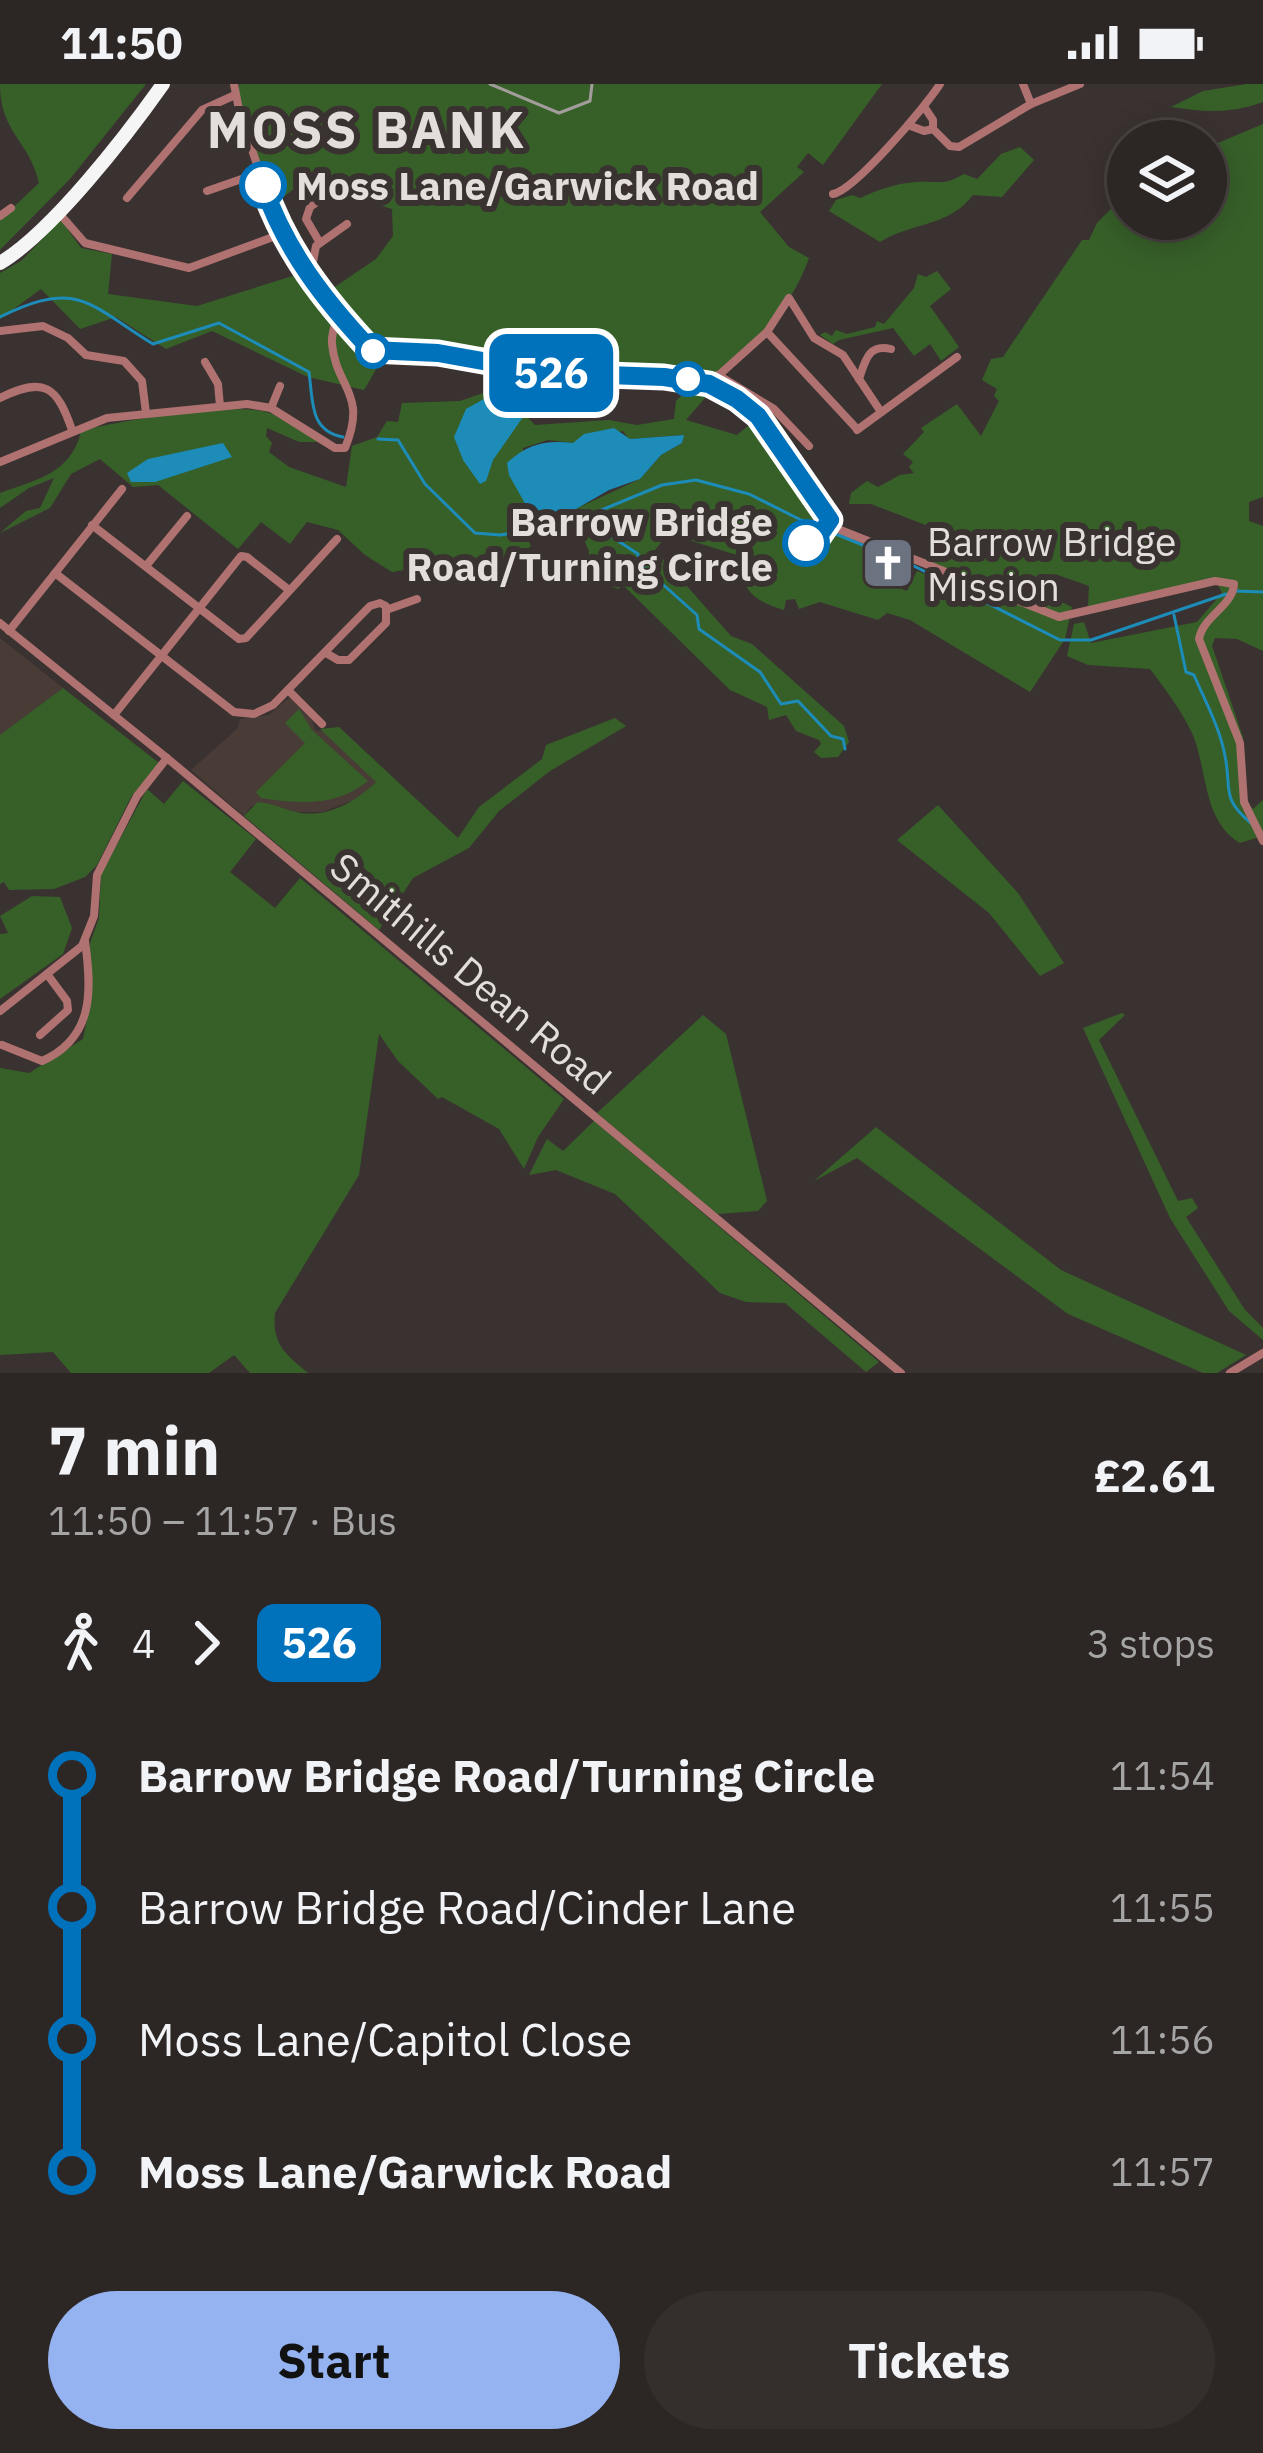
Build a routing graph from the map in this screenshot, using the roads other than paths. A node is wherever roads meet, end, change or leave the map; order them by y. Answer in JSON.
{"nodes":[{"id":1,"x":153,"y":84,"type":"edge"},
{"id":2,"x":163,"y":84,"type":"edge"},
{"id":3,"x":234,"y":84,"type":"edge"},
{"id":4,"x":940,"y":84,"type":"edge"},
{"id":5,"x":1023,"y":84,"type":"edge"},
{"id":6,"x":1080,"y":84,"type":"edge"},
{"id":7,"x":235,"y":95,"type":"junction"},
{"id":8,"x":1030,"y":104,"type":"junction"},
{"id":9,"x":925,"y":108,"type":"junction"},
{"id":10,"x":908,"y":125,"type":"junction"},
{"id":11,"x":933,"y":129,"type":"junction"},
{"id":12,"x":259,"y":173,"type":"junction"},
{"id":13,"x":207,"y":191,"type":"dead end"},
{"id":14,"x":833,"y":194,"type":"dead end"},
{"id":15,"x":324,"y":197,"type":"dead end"},
{"id":16,"x":127,"y":198,"type":"dead end"},
{"id":17,"x":58,"y":212,"type":"junction"},
{"id":18,"x":347,"y":224,"type":"dead end"},
{"id":19,"x":281,"y":234,"type":"junction"},
{"id":20,"x":320,"y":243,"type":"junction"},
{"id":21,"x":0,"y":259,"type":"edge"},
{"id":22,"x":304,"y":269,"type":"junction"},
{"id":23,"x":338,"y":315,"type":"junction"},
{"id":24,"x":0,"y":329,"type":"edge"},
{"id":25,"x":767,"y":332,"type":"junction"},
{"id":26,"x":891,"y":349,"type":"dead end"},
{"id":27,"x":958,"y":357,"type":"dead end"},
{"id":28,"x":210,"y":364,"type":"dead end"},
{"id":29,"x":718,"y":375,"type":"junction"},
{"id":30,"x":859,"y":380,"type":"junction"},
{"id":31,"x":709,"y":384,"type":"junction"},
{"id":32,"x":280,"y":386,"type":"dead end"},
{"id":33,"x":0,"y":398,"type":"edge"},
{"id":34,"x":220,"y":406,"type":"junction"},
{"id":35,"x":271,"y":408,"type":"junction"},
{"id":36,"x":881,"y":412,"type":"junction"},
{"id":37,"x":146,"y":413,"type":"junction"},
{"id":38,"x":72,"y":430,"type":"junction"},
{"id":39,"x":809,"y":446,"type":"dead end"},
{"id":40,"x":0,"y":462,"type":"edge"},
{"id":41,"x":122,"y":489,"type":"dead end"},
{"id":42,"x":187,"y":516,"type":"dead end"},
{"id":43,"x":92,"y":525,"type":"junction"},
{"id":44,"x":337,"y":539,"type":"dead end"},
{"id":45,"x":146,"y":566,"type":"junction"},
{"id":46,"x":55,"y":573,"type":"junction"},
{"id":47,"x":289,"y":590,"type":"junction"},
{"id":48,"x":417,"y":599,"type":"dead end"},
{"id":49,"x":198,"y":609,"type":"junction"},
{"id":50,"x":389,"y":609,"type":"junction"},
{"id":51,"x":0,"y":623,"type":"edge"},
{"id":52,"x":9,"y":631,"type":"junction"},
{"id":53,"x":326,"y":652,"type":"junction"},
{"id":54,"x":161,"y":657,"type":"junction"},
{"id":55,"x":288,"y":690,"type":"junction"},
{"id":56,"x":114,"y":715,"type":"junction"},
{"id":57,"x":322,"y":724,"type":"dead end"},
{"id":58,"x":167,"y":758,"type":"junction"},
{"id":59,"x":1263,"y":841,"type":"edge"},
{"id":60,"x":85,"y":939,"type":"junction"},
{"id":61,"x":47,"y":974,"type":"junction"},
{"id":62,"x":2,"y":1010,"type":"edge"},
{"id":63,"x":40,"y":1035,"type":"dead end"},
{"id":64,"x":2,"y":1045,"type":"edge"},
{"id":65,"x":1263,"y":1353,"type":"edge"},
{"id":66,"x":901,"y":1373,"type":"edge"},
{"id":67,"x":1230,"y":1373,"type":"edge"}],
"edges":[{"from":1,"to":21,"type":"highway"},
{"from":2,"to":17,"type":"highway"},
{"from":3,"to":7,"type":"street"},
{"from":4,"to":9,"type":"street"},
{"from":5,"to":8,"type":"street"},
{"from":6,"to":8,"type":"street"},
{"from":7,"to":12,"type":"street"},
{"from":7,"to":16,"type":"street"},
{"from":8,"to":11,"type":"street"},
{"from":9,"to":10,"type":"street"},
{"from":9,"to":11,"type":"street"},
{"from":10,"to":11,"type":"street"},
{"from":10,"to":14,"type":"street"},
{"from":12,"to":13,"type":"street"},
{"from":12,"to":19,"type":"street"},
{"from":15,"to":20,"type":"street"},
{"from":17,"to":19,"type":"street"},
{"from":17,"to":21,"type":"highway"},
{"from":18,"to":20,"type":"street"},
{"from":19,"to":22,"type":"street"},
{"from":20,"to":22,"type":"street"},
{"from":22,"to":23,"type":"street"},
{"from":23,"to":31,"type":"street"},
{"from":23,"to":35,"type":"street"},
{"from":24,"to":37,"type":"street"},
{"from":25,"to":29,"type":"street"},
{"from":25,"to":30,"type":"street"},
{"from":25,"to":36,"type":"street"},
{"from":26,"to":30,"type":"street"},
{"from":27,"to":36,"type":"street"},
{"from":28,"to":34,"type":"street"},
{"from":29,"to":31,"type":"street"},
{"from":29,"to":39,"type":"street"},
{"from":30,"to":36,"type":"street"},
{"from":31,"to":59,"type":"street"},
{"from":32,"to":35,"type":"street"},
{"from":33,"to":38,"type":"street"},
{"from":34,"to":35,"type":"street"},
{"from":34,"to":37,"type":"street"},
{"from":37,"to":38,"type":"street"},
{"from":38,"to":40,"type":"street"},
{"from":41,"to":43,"type":"street"},
{"from":42,"to":45,"type":"street"},
{"from":43,"to":45,"type":"street"},
{"from":43,"to":46,"type":"street"},
{"from":44,"to":47,"type":"street"},
{"from":45,"to":49,"type":"street"},
{"from":46,"to":52,"type":"street"},
{"from":46,"to":54,"type":"street"},
{"from":47,"to":49,"type":"street"},
{"from":47,"to":49,"type":"street"},
{"from":48,"to":50,"type":"street"},
{"from":49,"to":54,"type":"street"},
{"from":50,"to":53,"type":"street"},
{"from":50,"to":53,"type":"street"},
{"from":51,"to":52,"type":"street","name":"Smithills Dean Road"},
{"from":52,"to":56,"type":"street","name":"Smithills Dean Road"},
{"from":53,"to":55,"type":"street"},
{"from":54,"to":55,"type":"street"},
{"from":54,"to":56,"type":"street"},
{"from":55,"to":57,"type":"street"},
{"from":56,"to":58,"type":"street","name":"Smithills Dean Road"},
{"from":58,"to":60,"type":"street"},
{"from":58,"to":66,"type":"street","name":"Smithills Dean Road"},
{"from":60,"to":61,"type":"street"},
{"from":60,"to":64,"type":"street"},
{"from":61,"to":62,"type":"street"},
{"from":61,"to":63,"type":"street"},
{"from":65,"to":67,"type":"street"}]}
